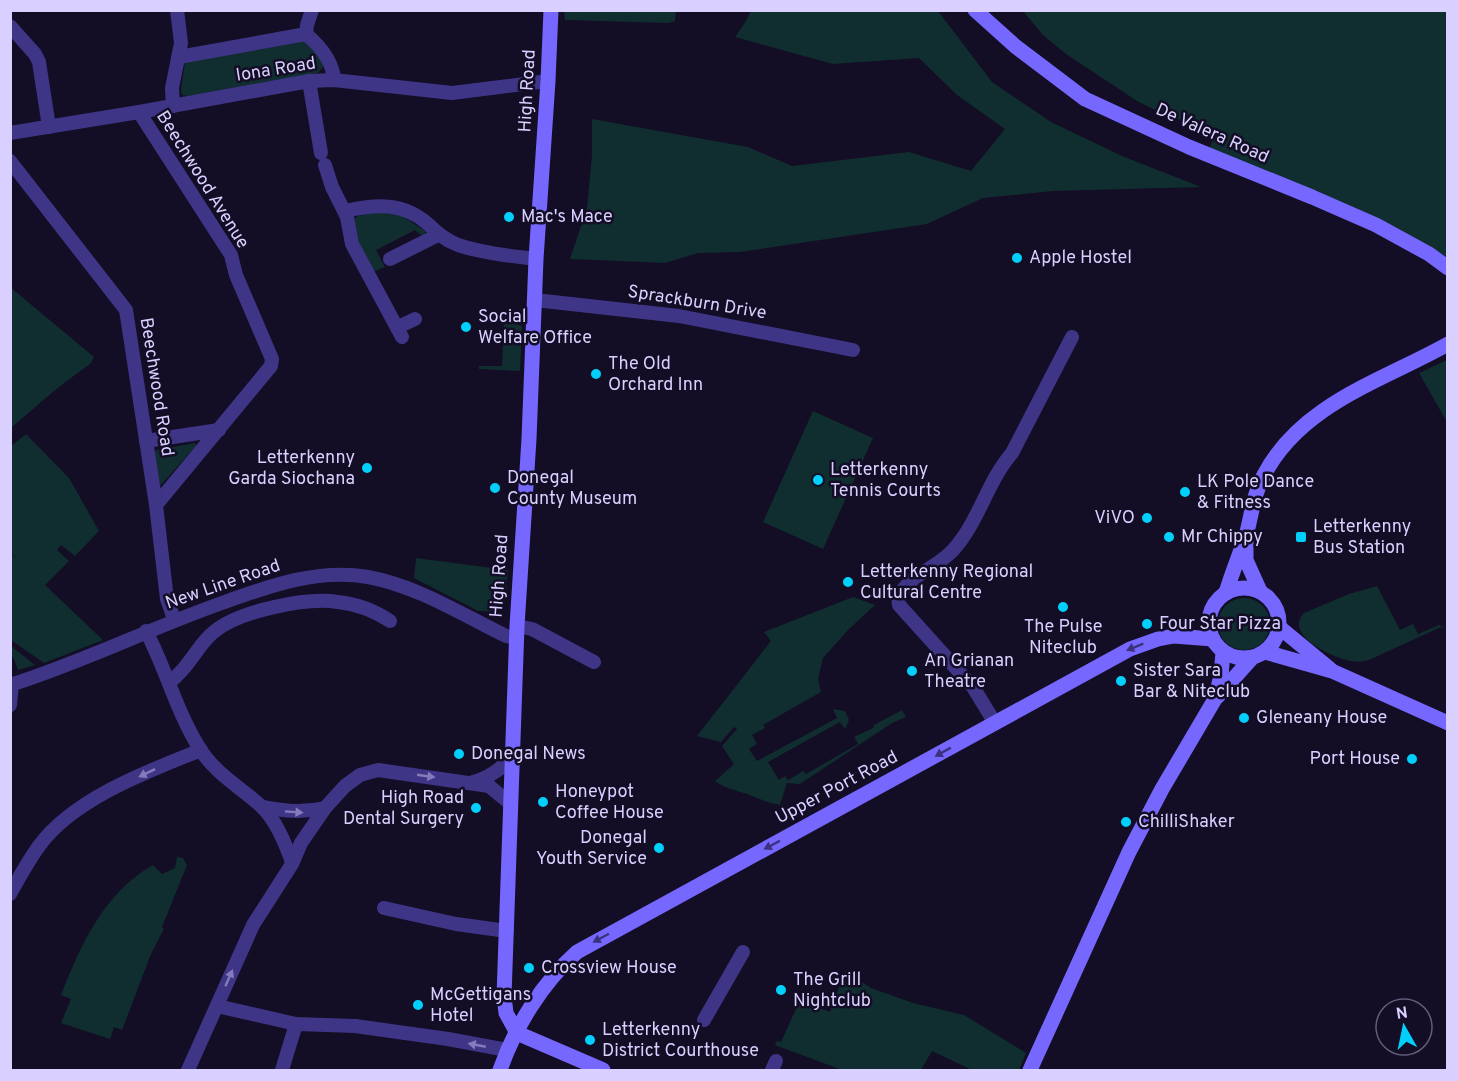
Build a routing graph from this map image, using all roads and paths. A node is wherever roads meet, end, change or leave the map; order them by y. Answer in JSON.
{"nodes":[{"id":1,"x":177,"y":10,"type":"edge"},
{"id":2,"x":312,"y":10,"type":"edge"},
{"id":3,"x":551,"y":10,"type":"edge"},
{"id":4,"x":975,"y":10,"type":"edge"},
{"id":5,"x":10,"y":26,"type":"edge"},
{"id":6,"x":306,"y":34,"type":"junction"},
{"id":7,"x":179,"y":57,"type":"junction"},
{"id":8,"x":334,"y":80,"type":"junction"},
{"id":9,"x":309,"y":81,"type":"junction"},
{"id":10,"x":548,"y":81,"type":"junction"},
{"id":11,"x":173,"y":106,"type":"junction"},
{"id":12,"x":139,"y":112,"type":"junction"},
{"id":13,"x":49,"y":127,"type":"junction"},
{"id":14,"x":10,"y":134,"type":"edge"},
{"id":15,"x":10,"y":161,"type":"edge"},
{"id":16,"x":345,"y":211,"type":"junction"},
{"id":17,"x":438,"y":235,"type":"junction"},
{"id":18,"x":390,"y":259,"type":"dead end"},
{"id":19,"x":536,"y":259,"type":"junction"},
{"id":20,"x":1448,"y":268,"type":"edge"},
{"id":21,"x":535,"y":300,"type":"junction"},
{"id":22,"x":415,"y":319,"type":"dead end"},
{"id":23,"x":1072,"y":337,"type":"dead end"},
{"id":24,"x":1448,"y":344,"type":"edge"},
{"id":25,"x":853,"y":350,"type":"dead end"},
{"id":26,"x":219,"y":430,"type":"junction"},
{"id":27,"x":146,"y":441,"type":"junction"},
{"id":28,"x":156,"y":505,"type":"junction"},
{"id":29,"x":1246,"y":532,"type":"junction"},
{"id":30,"x":1260,"y":591,"type":"junction"},
{"id":31,"x":1226,"y":593,"type":"junction"},
{"id":32,"x":174,"y":619,"type":"junction"},
{"id":33,"x":390,"y":621,"type":"dead end"},
{"id":34,"x":1280,"y":627,"type":"junction"},
{"id":35,"x":146,"y":631,"type":"junction"},
{"id":36,"x":516,"y":632,"type":"junction"},
{"id":37,"x":1213,"y":639,"type":"junction"},
{"id":38,"x":1223,"y":652,"type":"junction"},
{"id":39,"x":1258,"y":655,"type":"junction"},
{"id":40,"x":594,"y":662,"type":"dead end"},
{"id":41,"x":1332,"y":671,"type":"junction"},
{"id":42,"x":169,"y":683,"type":"junction"},
{"id":43,"x":11,"y":684,"type":"edge"},
{"id":44,"x":1215,"y":699,"type":"junction"},
{"id":45,"x":10,"y":705,"type":"edge"},
{"id":46,"x":995,"y":723,"type":"junction"},
{"id":47,"x":1448,"y":723,"type":"edge"},
{"id":48,"x":201,"y":750,"type":"junction"},
{"id":49,"x":512,"y":758,"type":"junction"},
{"id":50,"x":474,"y":782,"type":"junction"},
{"id":51,"x":511,"y":804,"type":"junction"},
{"id":52,"x":262,"y":807,"type":"junction"},
{"id":53,"x":325,"y":808,"type":"junction"},
{"id":54,"x":292,"y":862,"type":"junction"},
{"id":55,"x":10,"y":894,"type":"edge"},
{"id":56,"x":384,"y":908,"type":"dead end"},
{"id":57,"x":507,"y":931,"type":"junction"},
{"id":58,"x":743,"y":952,"type":"dead end"},
{"id":59,"x":217,"y":1006,"type":"junction"},
{"id":60,"x":704,"y":1020,"type":"dead end"},
{"id":61,"x":296,"y":1024,"type":"junction"},
{"id":62,"x":517,"y":1033,"type":"junction"},
{"id":63,"x":507,"y":1050,"type":"junction"},
{"id":64,"x":188,"y":1071,"type":"edge"},
{"id":65,"x":282,"y":1071,"type":"edge"},
{"id":66,"x":500,"y":1071,"type":"edge"},
{"id":67,"x":603,"y":1071,"type":"edge"},
{"id":68,"x":1030,"y":1071,"type":"edge"}],
"edges":[{"from":1,"to":7,"type":"street"},
{"from":2,"to":6,"type":"street"},
{"from":3,"to":10,"type":"street","name":"High Road"},
{"from":4,"to":20,"type":"street","name":"De Valera Road"},
{"from":5,"to":13,"type":"street"},
{"from":6,"to":7,"type":"street"},
{"from":6,"to":8,"type":"street"},
{"from":7,"to":11,"type":"street"},
{"from":8,"to":9,"type":"street","name":"Iona Road"},
{"from":8,"to":10,"type":"street","name":"Iona Road"},
{"from":9,"to":11,"type":"street","name":"Iona Road"},
{"from":9,"to":16,"type":"street"},
{"from":10,"to":19,"type":"street","name":"High Road"},
{"from":11,"to":12,"type":"street","name":"Iona Road"},
{"from":12,"to":13,"type":"street","name":"Iona Road"},
{"from":12,"to":26,"type":"street","name":"Beechwood Avenue"},
{"from":13,"to":14,"type":"street","name":"Iona Road"},
{"from":15,"to":27,"type":"street","name":"Beechwood Road"},
{"from":16,"to":17,"type":"street"},
{"from":16,"to":22,"type":"street"},
{"from":17,"to":18,"type":"street"},
{"from":17,"to":19,"type":"street"},
{"from":19,"to":21,"type":"street","name":"High Road"},
{"from":21,"to":25,"type":"street","name":"Sprackburn Drive"},
{"from":21,"to":36,"type":"street","name":"High Road"},
{"from":23,"to":46,"type":"street"},
{"from":24,"to":29,"type":"street"},
{"from":26,"to":27,"type":"street"},
{"from":26,"to":28,"type":"street","name":"Beechwood Avenue"},
{"from":27,"to":28,"type":"street","name":"Beechwood Road"},
{"from":28,"to":32,"type":"street","name":"Beechwood Road"},
{"from":29,"to":30,"type":"street"},
{"from":29,"to":31,"type":"street"},
{"from":30,"to":31,"type":"street"},
{"from":30,"to":34,"type":"street"},
{"from":31,"to":37,"type":"street"},
{"from":32,"to":35,"type":"street","name":"New Line Road"},
{"from":32,"to":36,"type":"street","name":"New Line Road"},
{"from":33,"to":42,"type":"street"},
{"from":34,"to":39,"type":"street"},
{"from":34,"to":41,"type":"street"},
{"from":35,"to":42,"type":"street"},
{"from":35,"to":43,"type":"street","name":"New Line Road"},
{"from":36,"to":40,"type":"street","name":"New Line Road"},
{"from":36,"to":49,"type":"street","name":"High Road"},
{"from":37,"to":38,"type":"street"},
{"from":37,"to":46,"type":"street","name":"Upper Port Road","one_way":true},
{"from":38,"to":39,"type":"street"},
{"from":38,"to":44,"type":"street"},
{"from":39,"to":41,"type":"street"},
{"from":39,"to":44,"type":"street"},
{"from":41,"to":47,"type":"street"},
{"from":42,"to":48,"type":"street"},
{"from":43,"to":45,"type":"street","name":"New Line Road"},
{"from":44,"to":68,"type":"street"},
{"from":46,"to":62,"type":"street","name":"Upper Port Road","one_way":true},
{"from":48,"to":52,"type":"street"},
{"from":48,"to":55,"type":"street","one_way":true},
{"from":49,"to":50,"type":"street"},
{"from":49,"to":51,"type":"street","name":"High Road"},
{"from":50,"to":51,"type":"street"},
{"from":53,"to":50,"type":"street","one_way":true},
{"from":51,"to":57,"type":"street","name":"High Road"},
{"from":52,"to":53,"type":"street","one_way":true},
{"from":52,"to":54,"type":"street"},
{"from":53,"to":54,"type":"street"},
{"from":59,"to":54,"type":"street","one_way":true},
{"from":56,"to":57,"type":"street"},
{"from":57,"to":62,"type":"street","name":"High Road"},
{"from":58,"to":60,"type":"street"},
{"from":59,"to":61,"type":"street"},
{"from":59,"to":64,"type":"street"},
{"from":63,"to":61,"type":"street","one_way":true},
{"from":61,"to":65,"type":"street"},
{"from":62,"to":63,"type":"street","name":"Upper Port Road"},
{"from":62,"to":67,"type":"street"},
{"from":63,"to":66,"type":"street","name":"Upper Port Road"}]}
